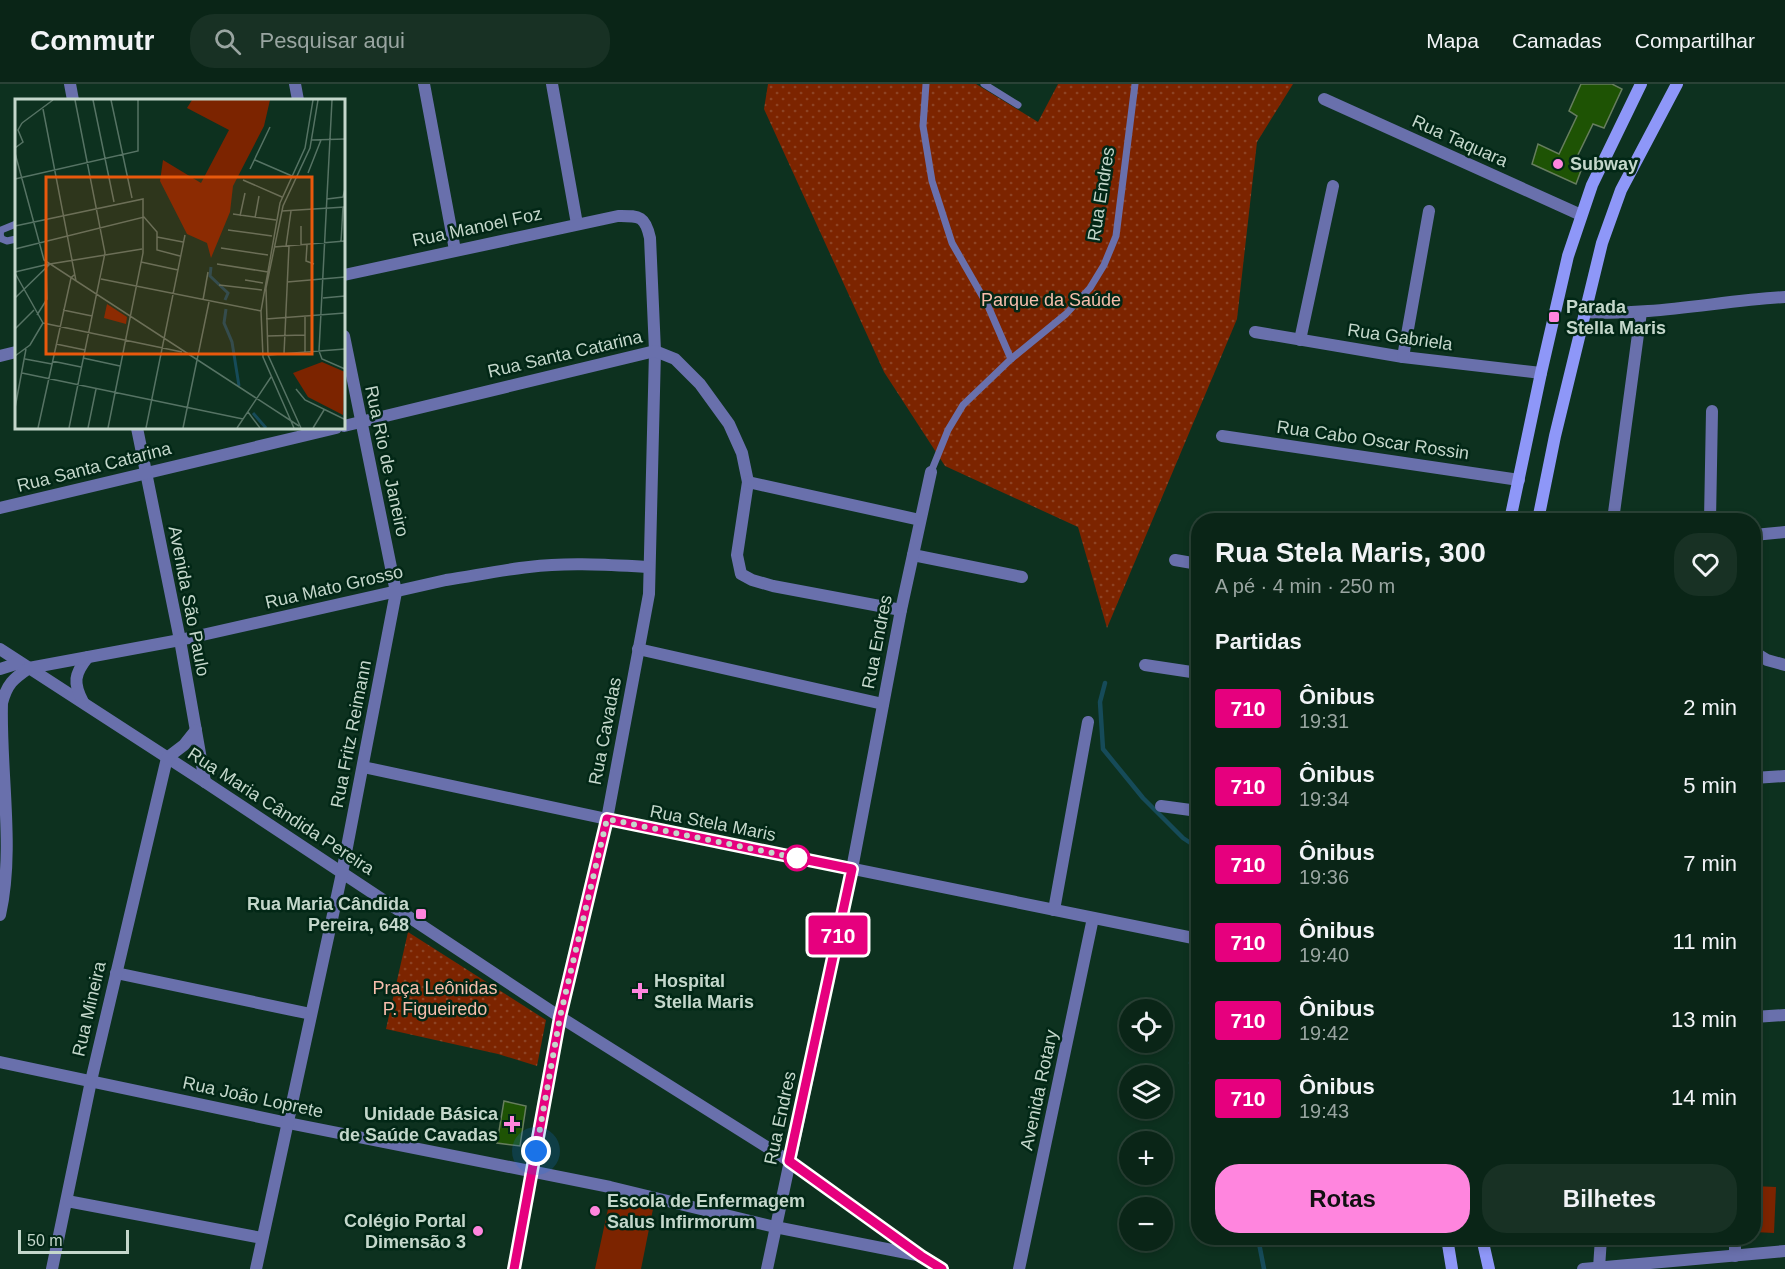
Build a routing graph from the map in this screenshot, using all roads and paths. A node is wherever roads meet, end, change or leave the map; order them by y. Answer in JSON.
{"nodes":[{"id":1,"x":70,"y":84,"type":"edge"},
{"id":2,"x":294,"y":84,"type":"edge"},
{"id":3,"x":424,"y":84,"type":"edge"},
{"id":4,"x":552,"y":84,"type":"edge"},
{"id":5,"x":926,"y":84,"type":"edge"},
{"id":6,"x":984,"y":84,"type":"edge"},
{"id":7,"x":1136,"y":84,"type":"edge"},
{"id":8,"x":1641,"y":84,"type":"edge"},
{"id":9,"x":1677,"y":84,"type":"edge"},
{"id":10,"x":73,"y":99,"type":"edge"},
{"id":11,"x":298,"y":99,"type":"edge"},
{"id":12,"x":1323,"y":99,"type":"dead end"},
{"id":13,"x":1018,"y":105,"type":"dead end"},
{"id":14,"x":1333,"y":186,"type":"dead end"},
{"id":15,"x":1429,"y":211,"type":"dead end"},
{"id":16,"x":1581,"y":215,"type":"junction"},
{"id":17,"x":618,"y":216,"type":"joint"},
{"id":18,"x":15,"y":224,"type":"edge"},
{"id":19,"x":577,"y":224,"type":"junction"},
{"id":20,"x":0,"y":235,"type":"edge"},
{"id":21,"x":15,"y":238,"type":"edge"},
{"id":22,"x":455,"y":250,"type":"junction"},
{"id":23,"x":345,"y":275,"type":"edge"},
{"id":24,"x":1785,"y":297,"type":"edge"},
{"id":25,"x":1584,"y":312,"type":"junction"},
{"id":26,"x":1641,"y":312,"type":"junction"},
{"id":27,"x":1255,"y":332,"type":"dead end"},
{"id":28,"x":1300,"y":340,"type":"junction"},
{"id":29,"x":345,"y":341,"type":"edge"},
{"id":30,"x":655,"y":351,"type":"junction"},
{"id":31,"x":15,"y":352,"type":"edge"},
{"id":32,"x":0,"y":356,"type":"edge"},
{"id":33,"x":1403,"y":357,"type":"junction"},
{"id":34,"x":1011,"y":359,"type":"junction"},
{"id":35,"x":1541,"y":373,"type":"junction"},
{"id":36,"x":1712,"y":411,"type":"dead end"},
{"id":37,"x":360,"y":422,"type":"junction"},
{"id":38,"x":345,"y":426,"type":"edge"},
{"id":39,"x":137,"y":429,"type":"edge"},
{"id":40,"x":332,"y":429,"type":"edge"},
{"id":41,"x":1222,"y":436,"type":"dead end"},
{"id":42,"x":931,"y":472,"type":"joint"},
{"id":43,"x":145,"y":473,"type":"junction"},
{"id":44,"x":1519,"y":480,"type":"junction"},
{"id":45,"x":748,"y":482,"type":"junction"},
{"id":46,"x":0,"y":508,"type":"edge"},
{"id":47,"x":1512,"y":513,"type":"edge"},
{"id":48,"x":1539,"y":513,"type":"edge"},
{"id":49,"x":1614,"y":513,"type":"edge"},
{"id":50,"x":1710,"y":513,"type":"edge"},
{"id":51,"x":920,"y":520,"type":"junction"},
{"id":52,"x":1785,"y":532,"type":"edge"},
{"id":53,"x":1761,"y":534,"type":"edge"},
{"id":54,"x":913,"y":555,"type":"junction"},
{"id":55,"x":1175,"y":560,"type":"dead end"},
{"id":56,"x":1191,"y":563,"type":"edge"},
{"id":57,"x":649,"y":567,"type":"junction"},
{"id":58,"x":1022,"y":577,"type":"dead end"},
{"id":59,"x":396,"y":592,"type":"junction"},
{"id":60,"x":901,"y":610,"type":"junction"},
{"id":61,"x":180,"y":640,"type":"junction"},
{"id":62,"x":0,"y":649,"type":"edge"},
{"id":63,"x":638,"y":649,"type":"junction"},
{"id":64,"x":1761,"y":656,"type":"edge"},
{"id":65,"x":88,"y":657,"type":"junction"},
{"id":66,"x":1145,"y":664,"type":"dead end"},
{"id":67,"x":1785,"y":665,"type":"edge"},
{"id":68,"x":24,"y":666,"type":"junction"},
{"id":69,"x":0,"y":669,"type":"edge"},
{"id":70,"x":1191,"y":672,"type":"edge"},
{"id":71,"x":3,"y":690,"type":"edge"},
{"id":72,"x":84,"y":704,"type":"junction"},
{"id":73,"x":883,"y":704,"type":"junction"},
{"id":74,"x":1088,"y":722,"type":"dead end"},
{"id":75,"x":196,"y":730,"type":"junction"},
{"id":76,"x":167,"y":758,"type":"junction"},
{"id":77,"x":363,"y":766,"type":"junction"},
{"id":78,"x":1785,"y":776,"type":"edge"},
{"id":79,"x":1761,"y":778,"type":"edge"},
{"id":80,"x":206,"y":782,"type":"junction"},
{"id":81,"x":1161,"y":806,"type":"dead end"},
{"id":82,"x":1191,"y":810,"type":"edge"},
{"id":83,"x":607,"y":819,"type":"junction"},
{"id":84,"x":852,"y":869,"type":"junction"},
{"id":85,"x":342,"y":873,"type":"junction"},
{"id":86,"x":1054,"y":910,"type":"junction"},
{"id":87,"x":0,"y":915,"type":"edge"},
{"id":88,"x":1093,"y":918,"type":"junction"},
{"id":89,"x":1191,"y":938,"type":"edge"},
{"id":90,"x":116,"y":973,"type":"junction"},
{"id":91,"x":311,"y":1014,"type":"junction"},
{"id":92,"x":1785,"y":1015,"type":"edge"},
{"id":93,"x":560,"y":1017,"type":"junction"},
{"id":94,"x":1761,"y":1017,"type":"edge"},
{"id":95,"x":0,"y":1062,"type":"edge"},
{"id":96,"x":91,"y":1081,"type":"junction"},
{"id":97,"x":288,"y":1123,"type":"junction"},
{"id":98,"x":789,"y":1161,"type":"junction"},
{"id":99,"x":531,"y":1173,"type":"junction"},
{"id":100,"x":67,"y":1201,"type":"junction"},
{"id":101,"x":775,"y":1227,"type":"junction"},
{"id":102,"x":262,"y":1238,"type":"junction"},
{"id":103,"x":1448,"y":1245,"type":"edge"},
{"id":104,"x":1484,"y":1245,"type":"edge"},
{"id":105,"x":1601,"y":1245,"type":"edge"},
{"id":106,"x":1736,"y":1245,"type":"edge"},
{"id":107,"x":1785,"y":1251,"type":"edge"},
{"id":108,"x":921,"y":1256,"type":"junction"},
{"id":109,"x":1736,"y":1256,"type":"junction"},
{"id":110,"x":1599,"y":1268,"type":"junction"},
{"id":111,"x":52,"y":1269,"type":"edge"},
{"id":112,"x":256,"y":1269,"type":"edge"},
{"id":113,"x":514,"y":1269,"type":"edge"},
{"id":114,"x":767,"y":1269,"type":"edge"},
{"id":115,"x":942,"y":1269,"type":"edge"},
{"id":116,"x":1019,"y":1269,"type":"edge"},
{"id":117,"x":1452,"y":1269,"type":"edge"},
{"id":118,"x":1489,"y":1269,"type":"edge"},
{"id":119,"x":1583,"y":1269,"type":"edge"}],
"edges":[{"from":1,"to":10,"type":"street"},
{"from":2,"to":11,"type":"street"},
{"from":3,"to":22,"type":"street"},
{"from":4,"to":19,"type":"street"},
{"from":5,"to":34,"type":"lane"},
{"from":6,"to":13,"type":"lane"},
{"from":7,"to":34,"type":"lane","name":"Rua Endres"},
{"from":8,"to":16,"type":"main road"},
{"from":9,"to":25,"type":"main road"},
{"from":12,"to":16,"type":"street","name":"Rua Taquara"},
{"from":14,"to":28,"type":"street"},
{"from":15,"to":33,"type":"street"},
{"from":16,"to":35,"type":"main road"},
{"from":17,"to":19,"type":"street","name":"Rua Manoel Foz"},
{"from":17,"to":30,"type":"street","name":"Rua Cavadas"},
{"from":18,"to":20,"type":"lane"},
{"from":19,"to":22,"type":"street","name":"Rua Manoel Foz"},
{"from":20,"to":21,"type":"lane"},
{"from":22,"to":23,"type":"street","name":"Rua Manoel Foz"},
{"from":24,"to":26,"type":"street"},
{"from":25,"to":26,"type":"street"},
{"from":25,"to":48,"type":"main road"},
{"from":26,"to":49,"type":"street"},
{"from":27,"to":28,"type":"street","name":"Rua Gabriela"},
{"from":28,"to":33,"type":"street","name":"Rua Gabriela"},
{"from":29,"to":37,"type":"street","name":"Rua Rio de Janeiro"},
{"from":30,"to":37,"type":"street","name":"Rua Santa Catarina"},
{"from":30,"to":45,"type":"street"},
{"from":30,"to":57,"type":"street","name":"Rua Cavadas"},
{"from":31,"to":32,"type":"street"},
{"from":33,"to":35,"type":"street","name":"Rua Gabriela"},
{"from":34,"to":42,"type":"lane","name":"Rua Endres"},
{"from":35,"to":44,"type":"main road"},
{"from":36,"to":50,"type":"street"},
{"from":37,"to":38,"type":"street","name":"Rua Santa Catarina"},
{"from":37,"to":59,"type":"street","name":"Rua Rio de Janeiro"},
{"from":39,"to":43,"type":"street","name":"Avenida São Paulo"},
{"from":40,"to":43,"type":"street","name":"Rua Santa Catarina"},
{"from":41,"to":44,"type":"street","name":"Rua Cabo Oscar Rossin"},
{"from":42,"to":51,"type":"street","name":"Rua Endres"},
{"from":43,"to":46,"type":"street","name":"Rua Santa Catarina"},
{"from":43,"to":61,"type":"street","name":"Avenida São Paulo"},
{"from":44,"to":47,"type":"main road"},
{"from":45,"to":51,"type":"street"},
{"from":45,"to":60,"type":"street"},
{"from":51,"to":54,"type":"street","name":"Rua Endres"},
{"from":52,"to":53,"type":"street"},
{"from":54,"to":58,"type":"street"},
{"from":54,"to":60,"type":"street","name":"Rua Endres"},
{"from":55,"to":56,"type":"street"},
{"from":57,"to":59,"type":"street","name":"Rua Mato Grosso"},
{"from":57,"to":63,"type":"street","name":"Rua Cavadas"},
{"from":59,"to":61,"type":"street","name":"Rua Mato Grosso"},
{"from":59,"to":77,"type":"street","name":"Rua Fritz Reimann"},
{"from":60,"to":73,"type":"street","name":"Rua Endres"},
{"from":61,"to":65,"type":"street","name":"Rua Mato Grosso"},
{"from":61,"to":75,"type":"street","name":"Avenida São Paulo"},
{"from":62,"to":68,"type":"street","name":"Rua Maria Cândida Pereira"},
{"from":63,"to":73,"type":"street"},
{"from":63,"to":83,"type":"street","name":"Rua Cavadas"},
{"from":64,"to":67,"type":"street"},
{"from":65,"to":68,"type":"street","name":"Rua Mato Grosso"},
{"from":65,"to":72,"type":"street"},
{"from":66,"to":70,"type":"street"},
{"from":68,"to":69,"type":"street","name":"Rua Mato Grosso"},
{"from":68,"to":71,"type":"street"},
{"from":68,"to":72,"type":"street","name":"Rua Maria Cândida Pereira"},
{"from":71,"to":87,"type":"street"},
{"from":72,"to":76,"type":"street","name":"Rua Maria Cândida Pereira"},
{"from":73,"to":84,"type":"street","name":"Rua Endres"},
{"from":74,"to":86,"type":"street"},
{"from":75,"to":76,"type":"street"},
{"from":75,"to":80,"type":"street","name":"Avenida São Paulo"},
{"from":76,"to":80,"type":"street","name":"Rua Maria Cândida Pereira"},
{"from":76,"to":90,"type":"street","name":"Rua Mineira"},
{"from":77,"to":83,"type":"street","name":"Rua Stela Maris"},
{"from":77,"to":85,"type":"street","name":"Rua Fritz Reimann"},
{"from":78,"to":79,"type":"street"},
{"from":80,"to":85,"type":"street","name":"Rua Maria Cândida Pereira"},
{"from":81,"to":82,"type":"street"},
{"from":83,"to":84,"type":"street","name":"Rua Stela Maris"},
{"from":83,"to":93,"type":"street","name":"Rua Cavadas"},
{"from":84,"to":86,"type":"street","name":"Rua Stela Maris"},
{"from":84,"to":98,"type":"street","name":"Rua Endres"},
{"from":85,"to":91,"type":"street","name":"Rua Fritz Reimann"},
{"from":85,"to":93,"type":"street","name":"Rua Maria Cândida Pereira"},
{"from":86,"to":88,"type":"street","name":"Rua Stela Maris"},
{"from":88,"to":89,"type":"street","name":"Rua Stela Maris"},
{"from":88,"to":116,"type":"street","name":"Avenida Rotary"},
{"from":90,"to":91,"type":"street"},
{"from":90,"to":96,"type":"street","name":"Rua Mineira"},
{"from":91,"to":97,"type":"street","name":"Rua Fritz Reimann"},
{"from":92,"to":94,"type":"street"},
{"from":93,"to":98,"type":"street","name":"Rua Maria Cândida Pereira"},
{"from":93,"to":99,"type":"street","name":"Rua Cavadas"},
{"from":95,"to":96,"type":"street","name":"Rua João Loprete"},
{"from":96,"to":97,"type":"street","name":"Rua João Loprete"},
{"from":96,"to":100,"type":"street","name":"Rua Mineira"},
{"from":97,"to":99,"type":"street","name":"Rua João Loprete"},
{"from":97,"to":102,"type":"street","name":"Rua Fritz Reimann"},
{"from":98,"to":101,"type":"street","name":"Rua Endres"},
{"from":98,"to":108,"type":"street","name":"Rua Maria Cândida Pereira"},
{"from":99,"to":101,"type":"street","name":"Rua João Loprete"},
{"from":99,"to":113,"type":"street","name":"Rua Cavadas"},
{"from":100,"to":102,"type":"street"},
{"from":100,"to":111,"type":"street","name":"Rua Mineira"},
{"from":101,"to":108,"type":"street","name":"Rua João Loprete"},
{"from":101,"to":114,"type":"street","name":"Rua Endres"},
{"from":102,"to":112,"type":"street","name":"Rua Fritz Reimann"},
{"from":103,"to":117,"type":"main road"},
{"from":104,"to":118,"type":"main road"},
{"from":105,"to":110,"type":"street"},
{"from":106,"to":109,"type":"street"},
{"from":107,"to":109,"type":"street"},
{"from":108,"to":115,"type":"street","name":"Rua Maria Cândida Pereira"},
{"from":109,"to":110,"type":"street"},
{"from":110,"to":119,"type":"street"}]}
